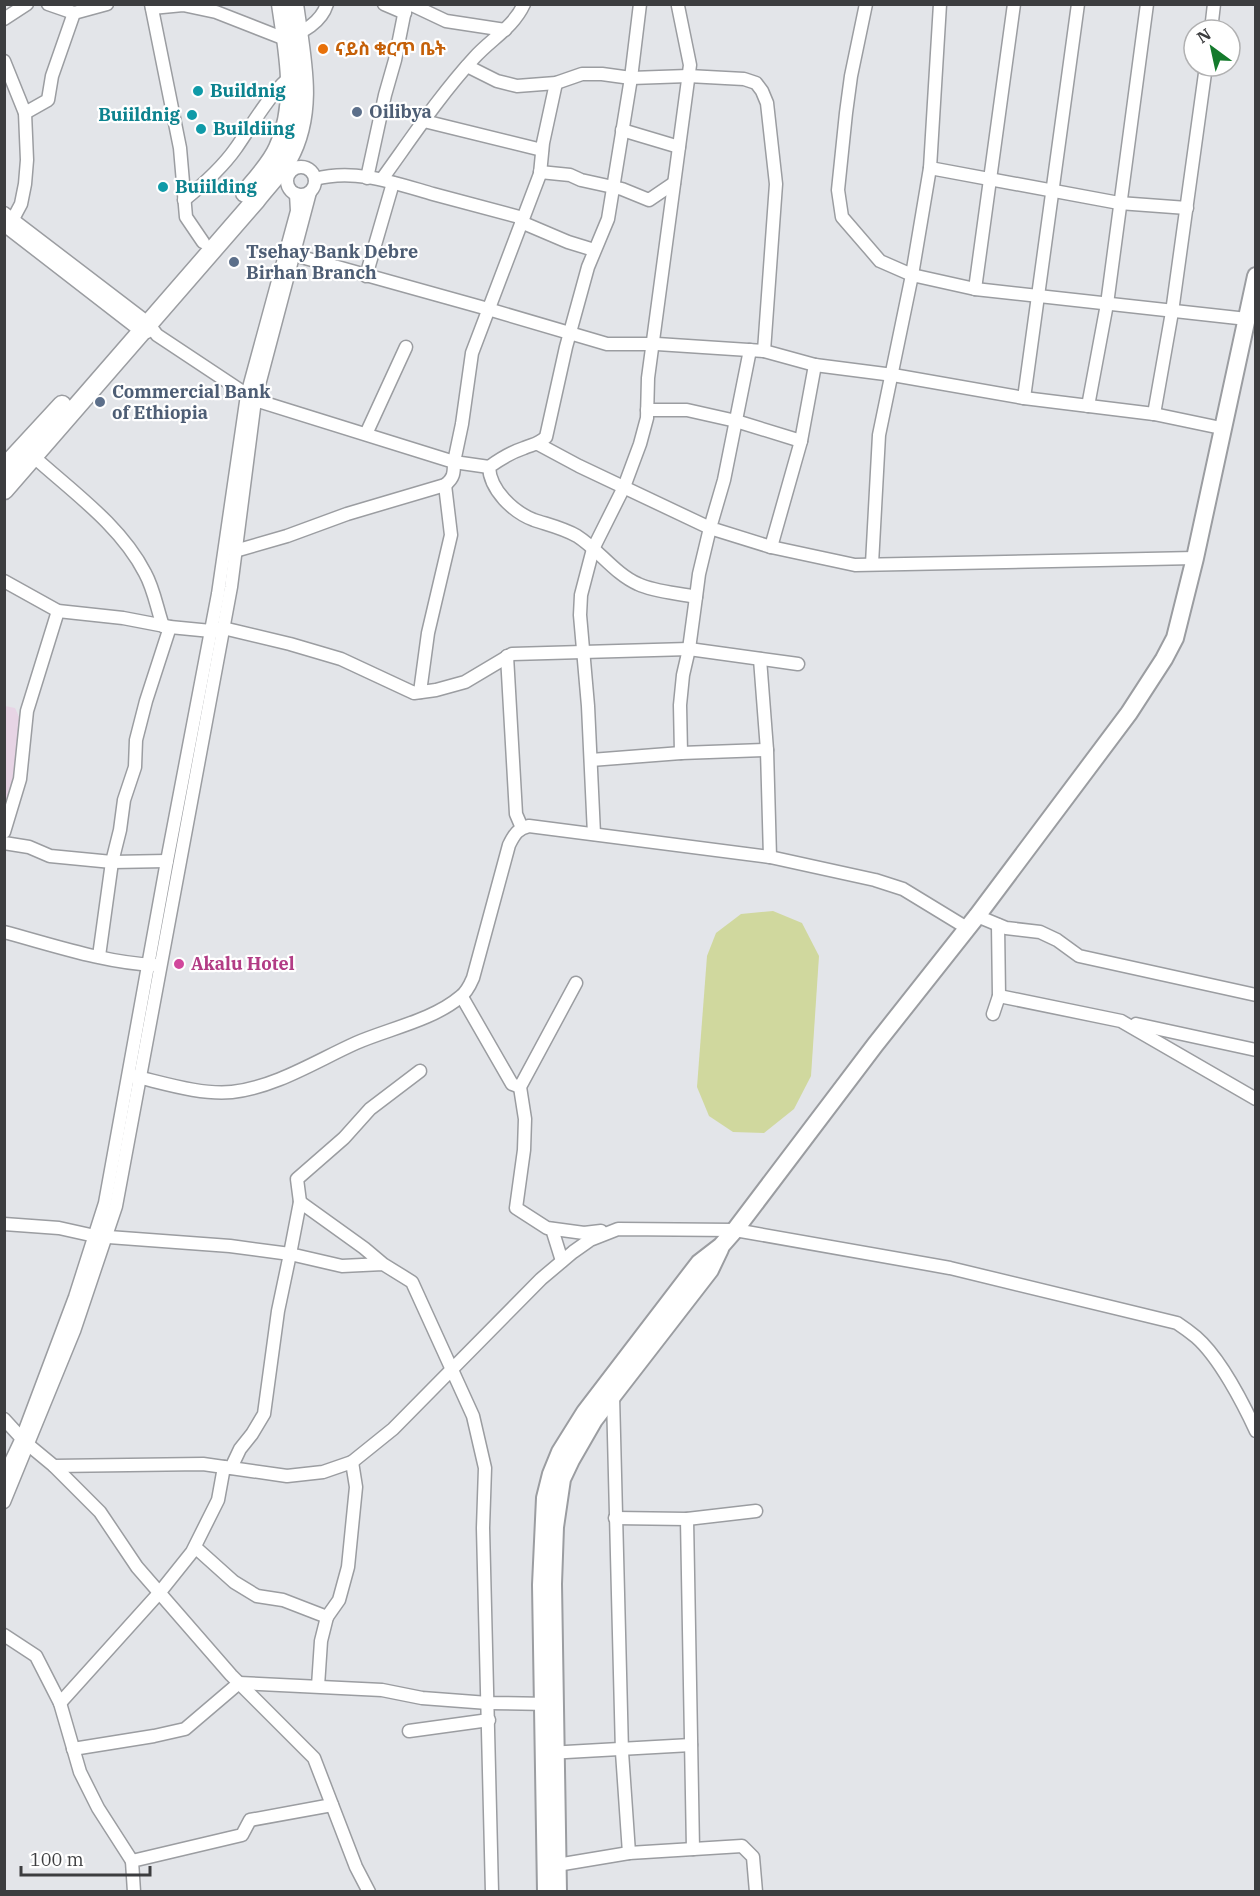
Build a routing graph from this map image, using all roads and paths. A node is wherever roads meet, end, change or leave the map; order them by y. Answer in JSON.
{"nodes":[{"id":1,"x":27,"y":4,"type":"edge"},
{"id":2,"x":48,"y":4,"type":"edge"},
{"id":3,"x":107,"y":4,"type":"edge"},
{"id":4,"x":281,"y":4,"type":"edge"},
{"id":5,"x":294,"y":4,"type":"edge"},
{"id":6,"x":327,"y":4,"type":"edge"},
{"id":7,"x":384,"y":4,"type":"edge"},
{"id":8,"x":524,"y":4,"type":"edge"},
{"id":9,"x":640,"y":4,"type":"edge"},
{"id":10,"x":866,"y":4,"type":"edge"},
{"id":11,"x":940,"y":4,"type":"edge"},
{"id":12,"x":1014,"y":4,"type":"edge"},
{"id":13,"x":1078,"y":4,"type":"edge"},
{"id":14,"x":1147,"y":4,"type":"edge"},
{"id":15,"x":152,"y":6,"type":"edge"},
{"id":16,"x":678,"y":6,"type":"edge"},
{"id":17,"x":408,"y":7,"type":"edge"},
{"id":18,"x":74,"y":14,"type":"junction"},
{"id":19,"x":4,"y":19,"type":"edge"},
{"id":20,"x":505,"y":30,"type":"junction"},
{"id":21,"x":292,"y":36,"type":"junction"},
{"id":22,"x":4,"y":61,"type":"edge"},
{"id":23,"x":467,"y":66,"type":"junction"},
{"id":24,"x":297,"y":73,"type":"junction"},
{"id":25,"x":688,"y":76,"type":"junction"},
{"id":26,"x":631,"y":78,"type":"junction"},
{"id":27,"x":1204,"y":78,"type":"edge"},
{"id":28,"x":556,"y":83,"type":"junction"},
{"id":29,"x":25,"y":113,"type":"junction"},
{"id":30,"x":424,"y":121,"type":"junction"},
{"id":31,"x":622,"y":130,"type":"junction"},
{"id":32,"x":679,"y":147,"type":"junction"},
{"id":33,"x":542,"y":150,"type":"junction"},
{"id":34,"x":290,"y":158,"type":"junction"},
{"id":35,"x":930,"y":168,"type":"junction"},
{"id":36,"x":540,"y":172,"type":"junction"},
{"id":37,"x":367,"y":178,"type":"junction"},
{"id":38,"x":315,"y":179,"type":"junction"},
{"id":39,"x":989,"y":179,"type":"junction"},
{"id":40,"x":387,"y":181,"type":"junction"},
{"id":41,"x":280,"y":182,"type":"junction"},
{"id":42,"x":674,"y":183,"type":"junction"},
{"id":43,"x":612,"y":186,"type":"junction"},
{"id":44,"x":1051,"y":190,"type":"junction"},
{"id":45,"x":310,"y":192,"type":"junction"},
{"id":46,"x":184,"y":200,"type":"junction"},
{"id":47,"x":1119,"y":203,"type":"junction"},
{"id":48,"x":1186,"y":208,"type":"junction"},
{"id":49,"x":7,"y":219,"type":"edge"},
{"id":50,"x":522,"y":220,"type":"junction"},
{"id":51,"x":203,"y":242,"type":"junction"},
{"id":52,"x":594,"y":250,"type":"junction"},
{"id":53,"x":290,"y":254,"type":"junction"},
{"id":54,"x":912,"y":275,"type":"junction"},
{"id":55,"x":366,"y":276,"type":"junction"},
{"id":56,"x":1256,"y":276,"type":"edge"},
{"id":57,"x":975,"y":289,"type":"junction"},
{"id":58,"x":1038,"y":296,"type":"junction"},
{"id":59,"x":1107,"y":304,"type":"junction"},
{"id":60,"x":488,"y":309,"type":"junction"},
{"id":61,"x":1172,"y":312,"type":"junction"},
{"id":62,"x":1247,"y":319,"type":"junction"},
{"id":63,"x":144,"y":326,"type":"junction"},
{"id":64,"x":571,"y":333,"type":"junction"},
{"id":65,"x":652,"y":344,"type":"junction"},
{"id":66,"x":406,"y":346,"type":"dead end"},
{"id":67,"x":750,"y":350,"type":"junction"},
{"id":68,"x":764,"y":351,"type":"junction"},
{"id":69,"x":815,"y":365,"type":"junction"},
{"id":70,"x":892,"y":375,"type":"junction"},
{"id":71,"x":251,"y":397,"type":"junction"},
{"id":72,"x":1024,"y":398,"type":"junction"},
{"id":73,"x":1088,"y":406,"type":"junction"},
{"id":74,"x":647,"y":410,"type":"junction"},
{"id":75,"x":1154,"y":414,"type":"junction"},
{"id":76,"x":736,"y":421,"type":"junction"},
{"id":77,"x":1221,"y":428,"type":"junction"},
{"id":78,"x":366,"y":434,"type":"junction"},
{"id":79,"x":801,"y":441,"type":"junction"},
{"id":80,"x":538,"y":444,"type":"junction"},
{"id":81,"x":34,"y":457,"type":"junction"},
{"id":82,"x":454,"y":462,"type":"junction"},
{"id":83,"x":489,"y":467,"type":"junction"},
{"id":84,"x":4,"y":468,"type":"edge"},
{"id":85,"x":445,"y":485,"type":"junction"},
{"id":86,"x":624,"y":487,"type":"junction"},
{"id":87,"x":4,"y":490,"type":"edge"},
{"id":88,"x":710,"y":528,"type":"junction"},
{"id":89,"x":771,"y":547,"type":"junction"},
{"id":90,"x":593,"y":549,"type":"junction"},
{"id":91,"x":236,"y":551,"type":"junction"},
{"id":92,"x":1195,"y":558,"type":"junction"},
{"id":93,"x":872,"y":564,"type":"junction"},
{"id":94,"x":4,"y":581,"type":"edge"},
{"id":95,"x":696,"y":597,"type":"junction"},
{"id":96,"x":58,"y":611,"type":"junction"},
{"id":97,"x":166,"y":627,"type":"junction"},
{"id":98,"x":217,"y":629,"type":"junction"},
{"id":99,"x":689,"y":649,"type":"junction"},
{"id":100,"x":584,"y":652,"type":"junction"},
{"id":101,"x":507,"y":656,"type":"junction"},
{"id":102,"x":760,"y":659,"type":"junction"},
{"id":103,"x":798,"y":664,"type":"dead end"},
{"id":104,"x":420,"y":692,"type":"junction"},
{"id":105,"x":767,"y":750,"type":"junction"},
{"id":106,"x":681,"y":753,"type":"junction"},
{"id":107,"x":591,"y":760,"type":"junction"},
{"id":108,"x":522,"y":828,"type":"junction"},
{"id":109,"x":4,"y":832,"type":"edge"},
{"id":110,"x":594,"y":834,"type":"junction"},
{"id":111,"x":4,"y":843,"type":"edge"},
{"id":112,"x":770,"y":857,"type":"junction"},
{"id":113,"x":167,"y":861,"type":"junction"},
{"id":114,"x":112,"y":862,"type":"junction"},
{"id":115,"x":972,"y":922,"type":"junction"},
{"id":116,"x":998,"y":925,"type":"junction"},
{"id":117,"x":4,"y":932,"type":"edge"},
{"id":118,"x":99,"y":956,"type":"junction"},
{"id":119,"x":154,"y":965,"type":"junction"},
{"id":120,"x":576,"y":983,"type":"dead end"},
{"id":121,"x":1256,"y":995,"type":"edge"},
{"id":122,"x":999,"y":996,"type":"junction"},
{"id":123,"x":462,"y":997,"type":"junction"},
{"id":124,"x":993,"y":1014,"type":"dead end"},
{"id":125,"x":1121,"y":1021,"type":"junction"},
{"id":126,"x":1256,"y":1050,"type":"edge"},
{"id":127,"x":420,"y":1071,"type":"dead end"},
{"id":128,"x":134,"y":1076,"type":"junction"},
{"id":129,"x":520,"y":1087,"type":"junction"},
{"id":130,"x":1256,"y":1099,"type":"edge"},
{"id":131,"x":300,"y":1202,"type":"junction"},
{"id":132,"x":4,"y":1224,"type":"edge"},
{"id":133,"x":552,"y":1229,"type":"junction"},
{"id":134,"x":618,"y":1229,"type":"junction"},
{"id":135,"x":735,"y":1230,"type":"junction"},
{"id":136,"x":100,"y":1236,"type":"junction"},
{"id":137,"x":290,"y":1254,"type":"junction"},
{"id":138,"x":562,"y":1261,"type":"junction"},
{"id":139,"x":383,"y":1264,"type":"junction"},
{"id":140,"x":452,"y":1370,"type":"junction"},
{"id":141,"x":608,"y":1392,"type":"junction"},
{"id":142,"x":4,"y":1419,"type":"edge"},
{"id":143,"x":1256,"y":1431,"type":"edge"},
{"id":144,"x":25,"y":1442,"type":"junction"},
{"id":145,"x":352,"y":1462,"type":"junction"},
{"id":146,"x":54,"y":1466,"type":"junction"},
{"id":147,"x":228,"y":1468,"type":"junction"},
{"id":148,"x":4,"y":1476,"type":"edge"},
{"id":149,"x":4,"y":1502,"type":"edge"},
{"id":150,"x":756,"y":1511,"type":"dead end"},
{"id":151,"x":615,"y":1518,"type":"junction"},
{"id":152,"x":687,"y":1519,"type":"junction"},
{"id":153,"x":195,"y":1546,"type":"junction"},
{"id":154,"x":160,"y":1592,"type":"junction"},
{"id":155,"x":327,"y":1617,"type":"junction"},
{"id":156,"x":4,"y":1635,"type":"edge"},
{"id":157,"x":239,"y":1683,"type":"junction"},
{"id":158,"x":318,"y":1686,"type":"junction"},
{"id":159,"x":60,"y":1703,"type":"junction"},
{"id":160,"x":488,"y":1703,"type":"junction"},
{"id":161,"x":549,"y":1704,"type":"junction"},
{"id":162,"x":489,"y":1720,"type":"junction"},
{"id":163,"x":409,"y":1731,"type":"dead end"},
{"id":164,"x":691,"y":1745,"type":"junction"},
{"id":165,"x":622,"y":1747,"type":"junction"},
{"id":166,"x":73,"y":1749,"type":"junction"},
{"id":167,"x":550,"y":1753,"type":"junction"},
{"id":168,"x":332,"y":1805,"type":"junction"},
{"id":169,"x":693,"y":1849,"type":"junction"},
{"id":170,"x":629,"y":1853,"type":"junction"},
{"id":171,"x":132,"y":1861,"type":"junction"},
{"id":172,"x":551,"y":1865,"type":"junction"},
{"id":173,"x":134,"y":1892,"type":"edge"},
{"id":174,"x":369,"y":1892,"type":"edge"},
{"id":175,"x":492,"y":1892,"type":"edge"},
{"id":176,"x":546,"y":1892,"type":"edge"},
{"id":177,"x":558,"y":1892,"type":"edge"},
{"id":178,"x":756,"y":1892,"type":"edge"}],
"edges":[{"from":1,"to":19,"type":"street"},
{"from":2,"to":18,"type":"street"},
{"from":3,"to":18,"type":"street"},
{"from":4,"to":21,"type":"highway"},
{"from":5,"to":21,"type":"highway"},
{"from":6,"to":21,"type":"street"},
{"from":7,"to":17,"type":"street"},
{"from":8,"to":20,"type":"street"},
{"from":9,"to":26,"type":"street"},
{"from":10,"to":54,"type":"street"},
{"from":11,"to":35,"type":"street"},
{"from":12,"to":39,"type":"street"},
{"from":13,"to":44,"type":"street"},
{"from":14,"to":47,"type":"street"},
{"from":15,"to":21,"type":"street"},
{"from":15,"to":46,"type":"street"},
{"from":16,"to":25,"type":"street"},
{"from":17,"to":20,"type":"street"},
{"from":17,"to":37,"type":"street"},
{"from":18,"to":29,"type":"street"},
{"from":20,"to":23,"type":"street"},
{"from":21,"to":24,"type":"highway"},
{"from":22,"to":29,"type":"street"},
{"from":23,"to":28,"type":"street"},
{"from":23,"to":30,"type":"street"},
{"from":24,"to":34,"type":"highway"},
{"from":24,"to":46,"type":"street"},
{"from":25,"to":26,"type":"street"},
{"from":25,"to":32,"type":"street"},
{"from":25,"to":68,"type":"street"},
{"from":26,"to":28,"type":"street"},
{"from":26,"to":31,"type":"street"},
{"from":27,"to":48,"type":"street"},
{"from":28,"to":33,"type":"street"},
{"from":29,"to":49,"type":"street"},
{"from":30,"to":33,"type":"street"},
{"from":30,"to":40,"type":"street"},
{"from":31,"to":32,"type":"street"},
{"from":31,"to":43,"type":"street"},
{"from":32,"to":42,"type":"street"},
{"from":33,"to":36,"type":"street"},
{"from":34,"to":38,"type":"street"},
{"from":34,"to":41,"type":"highway"},
{"from":34,"to":41,"type":"street"},
{"from":35,"to":39,"type":"street"},
{"from":35,"to":54,"type":"street"},
{"from":36,"to":43,"type":"street"},
{"from":36,"to":50,"type":"street"},
{"from":37,"to":38,"type":"street"},
{"from":37,"to":40,"type":"street"},
{"from":38,"to":45,"type":"street"},
{"from":39,"to":44,"type":"street"},
{"from":39,"to":57,"type":"street"},
{"from":40,"to":50,"type":"street"},
{"from":40,"to":55,"type":"street"},
{"from":41,"to":45,"type":"street"},
{"from":41,"to":51,"type":"highway"},
{"from":41,"to":53,"type":"street"},
{"from":41,"to":63,"type":"highway"},
{"from":42,"to":43,"type":"street"},
{"from":42,"to":65,"type":"street"},
{"from":43,"to":52,"type":"street"},
{"from":44,"to":47,"type":"street"},
{"from":44,"to":58,"type":"street"},
{"from":45,"to":53,"type":"street"},
{"from":46,"to":51,"type":"street"},
{"from":47,"to":48,"type":"street"},
{"from":47,"to":59,"type":"street"},
{"from":48,"to":61,"type":"street"},
{"from":49,"to":63,"type":"street"},
{"from":50,"to":52,"type":"street"},
{"from":50,"to":60,"type":"street"},
{"from":51,"to":63,"type":"highway"},
{"from":52,"to":64,"type":"street"},
{"from":53,"to":55,"type":"street"},
{"from":53,"to":71,"type":"street"},
{"from":54,"to":57,"type":"street"},
{"from":54,"to":70,"type":"street"},
{"from":55,"to":60,"type":"street"},
{"from":56,"to":62,"type":"main road"},
{"from":57,"to":58,"type":"street"},
{"from":58,"to":59,"type":"street"},
{"from":58,"to":72,"type":"street"},
{"from":59,"to":61,"type":"street"},
{"from":59,"to":73,"type":"street"},
{"from":60,"to":64,"type":"street"},
{"from":60,"to":82,"type":"street"},
{"from":61,"to":62,"type":"street"},
{"from":61,"to":75,"type":"street"},
{"from":62,"to":77,"type":"main road"},
{"from":63,"to":71,"type":"street"},
{"from":63,"to":81,"type":"highway"},
{"from":63,"to":84,"type":"highway"},
{"from":64,"to":65,"type":"street"},
{"from":64,"to":80,"type":"street"},
{"from":65,"to":67,"type":"street"},
{"from":65,"to":74,"type":"street"},
{"from":66,"to":78,"type":"street"},
{"from":67,"to":68,"type":"street"},
{"from":67,"to":76,"type":"street"},
{"from":68,"to":69,"type":"street"},
{"from":69,"to":70,"type":"street"},
{"from":69,"to":79,"type":"street"},
{"from":70,"to":72,"type":"street"},
{"from":70,"to":93,"type":"street"},
{"from":71,"to":78,"type":"street"},
{"from":71,"to":91,"type":"street"},
{"from":71,"to":98,"type":"street"},
{"from":72,"to":73,"type":"street"},
{"from":73,"to":75,"type":"street"},
{"from":74,"to":76,"type":"street"},
{"from":74,"to":86,"type":"street"},
{"from":75,"to":77,"type":"street"},
{"from":76,"to":79,"type":"street"},
{"from":76,"to":88,"type":"street"},
{"from":77,"to":92,"type":"main road"},
{"from":78,"to":82,"type":"street"},
{"from":79,"to":89,"type":"street"},
{"from":80,"to":83,"type":"street"},
{"from":80,"to":86,"type":"street"},
{"from":81,"to":87,"type":"highway"},
{"from":81,"to":97,"type":"street"},
{"from":82,"to":83,"type":"street"},
{"from":82,"to":85,"type":"street"},
{"from":83,"to":90,"type":"street"},
{"from":85,"to":91,"type":"street"},
{"from":85,"to":104,"type":"street"},
{"from":86,"to":88,"type":"street"},
{"from":86,"to":90,"type":"street"},
{"from":88,"to":89,"type":"street"},
{"from":88,"to":95,"type":"street"},
{"from":89,"to":93,"type":"street"},
{"from":90,"to":95,"type":"street"},
{"from":90,"to":100,"type":"street"},
{"from":91,"to":98,"type":"street"},
{"from":92,"to":93,"type":"street"},
{"from":92,"to":115,"type":"main road"},
{"from":94,"to":96,"type":"street"},
{"from":95,"to":99,"type":"street"},
{"from":96,"to":97,"type":"street"},
{"from":96,"to":109,"type":"street"},
{"from":97,"to":98,"type":"street"},
{"from":97,"to":114,"type":"street"},
{"from":98,"to":104,"type":"street"},
{"from":98,"to":113,"type":"street"},
{"from":98,"to":119,"type":"street"},
{"from":99,"to":100,"type":"street"},
{"from":99,"to":102,"type":"street"},
{"from":99,"to":106,"type":"street"},
{"from":100,"to":101,"type":"street"},
{"from":100,"to":107,"type":"street"},
{"from":101,"to":104,"type":"street"},
{"from":101,"to":108,"type":"street"},
{"from":102,"to":103,"type":"street"},
{"from":102,"to":105,"type":"street"},
{"from":105,"to":106,"type":"street"},
{"from":105,"to":112,"type":"street"},
{"from":106,"to":107,"type":"street"},
{"from":107,"to":110,"type":"street"},
{"from":108,"to":110,"type":"street"},
{"from":108,"to":123,"type":"street"},
{"from":110,"to":112,"type":"street"},
{"from":111,"to":114,"type":"street"},
{"from":112,"to":115,"type":"street"},
{"from":113,"to":114,"type":"street"},
{"from":113,"to":119,"type":"street"},
{"from":114,"to":118,"type":"street"},
{"from":115,"to":116,"type":"street"},
{"from":115,"to":135,"type":"main road"},
{"from":116,"to":121,"type":"street"},
{"from":116,"to":122,"type":"street"},
{"from":117,"to":118,"type":"street"},
{"from":118,"to":119,"type":"street"},
{"from":119,"to":128,"type":"street"},
{"from":120,"to":129,"type":"street"},
{"from":122,"to":124,"type":"street"},
{"from":122,"to":125,"type":"street"},
{"from":123,"to":128,"type":"street"},
{"from":123,"to":129,"type":"street"},
{"from":125,"to":126,"type":"street"},
{"from":125,"to":130,"type":"street"},
{"from":127,"to":131,"type":"street"},
{"from":128,"to":136,"type":"street"},
{"from":129,"to":133,"type":"street"},
{"from":131,"to":137,"type":"street"},
{"from":131,"to":139,"type":"street"},
{"from":132,"to":136,"type":"street"},
{"from":133,"to":134,"type":"street"},
{"from":133,"to":138,"type":"street"},
{"from":134,"to":135,"type":"street"},
{"from":134,"to":138,"type":"street"},
{"from":135,"to":141,"type":"main road"},
{"from":135,"to":143,"type":"street"},
{"from":136,"to":137,"type":"street"},
{"from":136,"to":144,"type":"street"},
{"from":137,"to":139,"type":"street"},
{"from":137,"to":147,"type":"street"},
{"from":138,"to":140,"type":"street"},
{"from":139,"to":140,"type":"street"},
{"from":140,"to":145,"type":"street"},
{"from":140,"to":160,"type":"street"},
{"from":141,"to":151,"type":"street"},
{"from":141,"to":161,"type":"main road"},
{"from":142,"to":144,"type":"street"},
{"from":144,"to":146,"type":"street"},
{"from":144,"to":148,"type":"street"},
{"from":144,"to":149,"type":"street"},
{"from":145,"to":147,"type":"street"},
{"from":145,"to":155,"type":"street"},
{"from":146,"to":147,"type":"street"},
{"from":146,"to":154,"type":"street"},
{"from":147,"to":153,"type":"street"},
{"from":150,"to":152,"type":"street"},
{"from":151,"to":152,"type":"street"},
{"from":151,"to":165,"type":"street"},
{"from":152,"to":164,"type":"street"},
{"from":153,"to":154,"type":"street"},
{"from":153,"to":155,"type":"street"},
{"from":154,"to":157,"type":"street"},
{"from":154,"to":159,"type":"street"},
{"from":155,"to":158,"type":"street"},
{"from":156,"to":159,"type":"street"},
{"from":157,"to":158,"type":"street"},
{"from":157,"to":166,"type":"street"},
{"from":157,"to":168,"type":"street"},
{"from":158,"to":160,"type":"street"},
{"from":159,"to":166,"type":"street"},
{"from":160,"to":161,"type":"street"},
{"from":160,"to":162,"type":"street"},
{"from":161,"to":167,"type":"main road"},
{"from":162,"to":163,"type":"street"},
{"from":162,"to":175,"type":"street"},
{"from":164,"to":165,"type":"street"},
{"from":164,"to":169,"type":"street"},
{"from":165,"to":167,"type":"street"},
{"from":165,"to":170,"type":"street"},
{"from":166,"to":171,"type":"street"},
{"from":167,"to":172,"type":"main road"},
{"from":168,"to":171,"type":"street"},
{"from":168,"to":174,"type":"street"},
{"from":169,"to":170,"type":"street"},
{"from":169,"to":178,"type":"street"},
{"from":170,"to":172,"type":"street"},
{"from":171,"to":173,"type":"street"},
{"from":172,"to":176,"type":"main road"},
{"from":172,"to":177,"type":"main road"}]}
